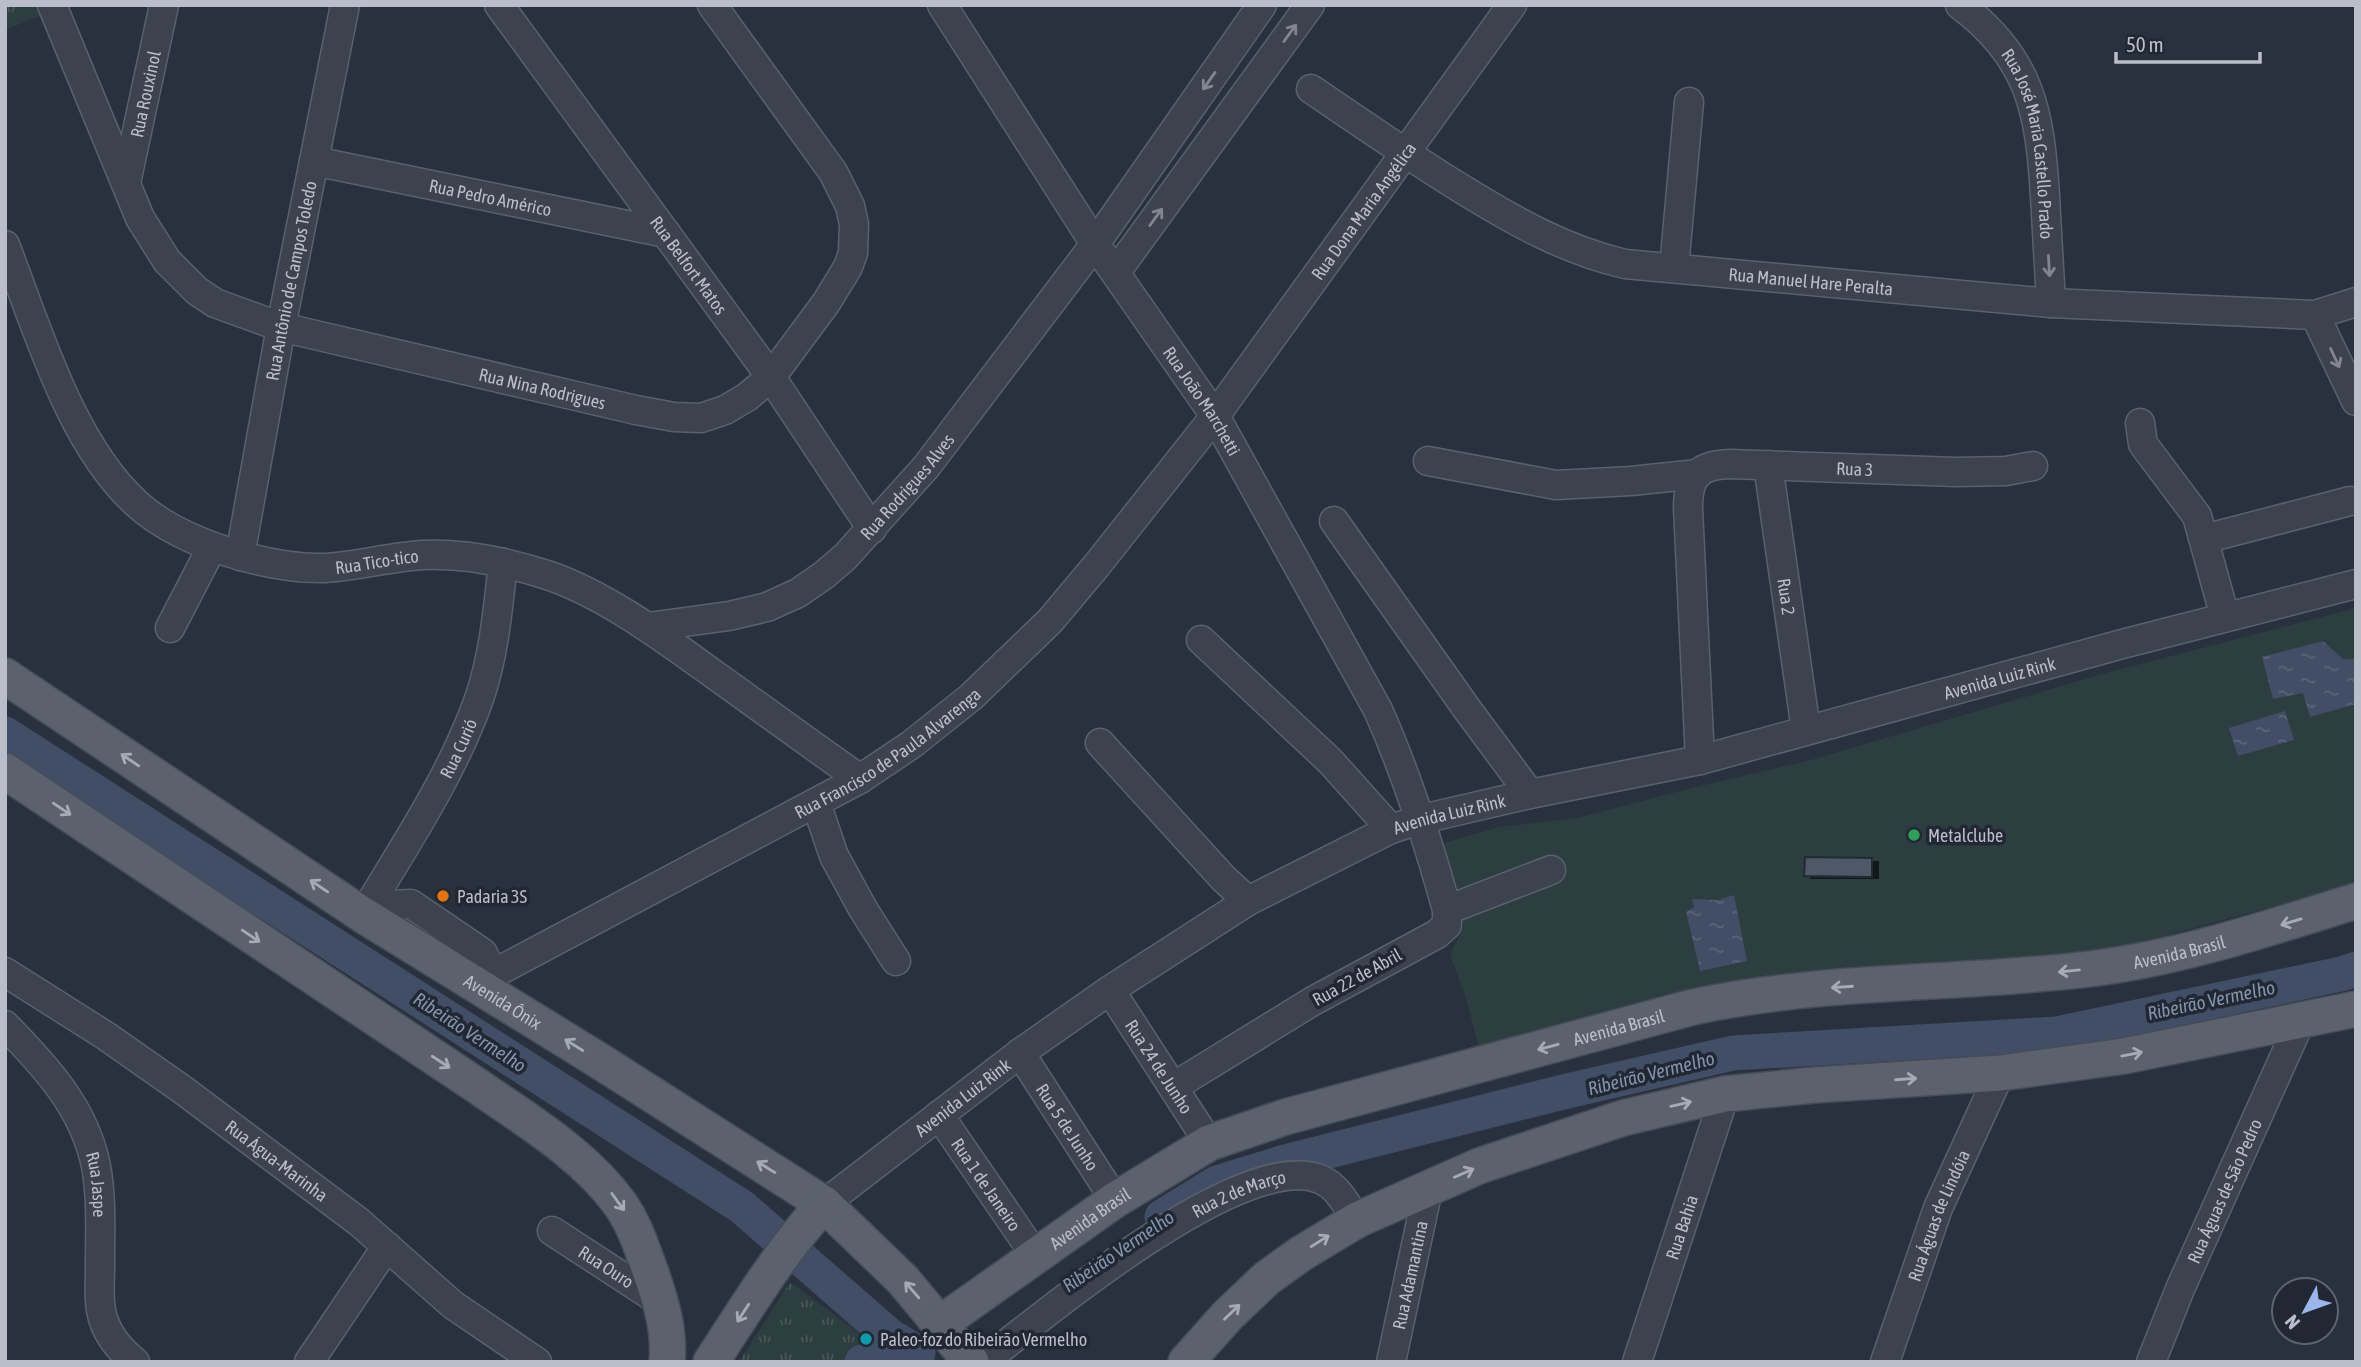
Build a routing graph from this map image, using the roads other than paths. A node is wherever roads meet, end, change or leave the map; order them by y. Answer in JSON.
{"nodes":[{"id":1,"x":52,"y":5,"type":"edge"},
{"id":2,"x":164,"y":5,"type":"edge"},
{"id":3,"x":345,"y":5,"type":"edge"},
{"id":4,"x":499,"y":5,"type":"edge"},
{"id":5,"x":712,"y":5,"type":"edge"},
{"id":6,"x":942,"y":5,"type":"edge"},
{"id":7,"x":1262,"y":5,"type":"edge"},
{"id":8,"x":1310,"y":5,"type":"edge"},
{"id":9,"x":1512,"y":5,"type":"edge"},
{"id":10,"x":1960,"y":5,"type":"edge"},
{"id":11,"x":1311,"y":89,"type":"dead end"},
{"id":12,"x":1689,"y":102,"type":"dead end"},
{"id":13,"x":1406,"y":155,"type":"junction"},
{"id":14,"x":314,"y":160,"type":"junction"},
{"id":15,"x":126,"y":183,"type":"junction"},
{"id":16,"x":666,"y":233,"type":"junction"},
{"id":17,"x":1095,"y":244,"type":"junction"},
{"id":18,"x":5,"y":246,"type":"edge"},
{"id":19,"x":1674,"y":268,"type":"junction"},
{"id":20,"x":1116,"y":272,"type":"junction"},
{"id":21,"x":2356,"y":302,"type":"edge"},
{"id":22,"x":2051,"y":303,"type":"junction"},
{"id":23,"x":2315,"y":315,"type":"junction"},
{"id":24,"x":281,"y":327,"type":"junction"},
{"id":25,"x":771,"y":377,"type":"junction"},
{"id":26,"x":2356,"y":401,"type":"edge"},
{"id":27,"x":1215,"y":416,"type":"junction"},
{"id":28,"x":2140,"y":423,"type":"dead end"},
{"id":29,"x":1428,"y":461,"type":"dead end"},
{"id":30,"x":1768,"y":465,"type":"junction"},
{"id":31,"x":2033,"y":466,"type":"dead end"},
{"id":32,"x":1693,"y":481,"type":"junction"},
{"id":33,"x":2350,"y":501,"type":"dead end"},
{"id":34,"x":1334,"y":521,"type":"dead end"},
{"id":35,"x":872,"y":529,"type":"junction"},
{"id":36,"x":2204,"y":540,"type":"junction"},
{"id":37,"x":212,"y":547,"type":"junction"},
{"id":38,"x":240,"y":556,"type":"junction"},
{"id":39,"x":503,"y":563,"type":"junction"},
{"id":40,"x":2356,"y":584,"type":"edge"},
{"id":41,"x":2225,"y":617,"type":"junction"},
{"id":42,"x":648,"y":627,"type":"junction"},
{"id":43,"x":170,"y":628,"type":"dead end"},
{"id":44,"x":1200,"y":640,"type":"dead end"},
{"id":45,"x":5,"y":676,"type":"edge"},
{"id":46,"x":1807,"y":730,"type":"junction"},
{"id":47,"x":1100,"y":743,"type":"dead end"},
{"id":48,"x":1700,"y":760,"type":"junction"},
{"id":49,"x":5,"y":771,"type":"edge"},
{"id":50,"x":860,"y":779,"type":"junction"},
{"id":51,"x":1530,"y":794,"type":"junction"},
{"id":52,"x":816,"y":803,"type":"junction"},
{"id":53,"x":1422,"y":819,"type":"junction"},
{"id":54,"x":1391,"y":829,"type":"junction"},
{"id":55,"x":1551,"y":870,"type":"dead end"},
{"id":56,"x":1248,"y":901,"type":"junction"},
{"id":57,"x":2356,"y":901,"type":"edge"},
{"id":58,"x":366,"y":910,"type":"junction"},
{"id":59,"x":1447,"y":910,"type":"junction"},
{"id":60,"x":896,"y":961,"type":"dead end"},
{"id":61,"x":5,"y":972,"type":"edge"},
{"id":62,"x":484,"y":979,"type":"junction"},
{"id":63,"x":1110,"y":990,"type":"junction"},
{"id":64,"x":2356,"y":1009,"type":"edge"},
{"id":65,"x":2300,"y":1022,"type":"junction"},
{"id":66,"x":5,"y":1025,"type":"edge"},
{"id":67,"x":1020,"y":1053,"type":"junction"},
{"id":68,"x":2000,"y":1073,"type":"junction"},
{"id":69,"x":1173,"y":1087,"type":"junction"},
{"id":70,"x":1725,"y":1094,"type":"junction"},
{"id":71,"x":939,"y":1115,"type":"junction"},
{"id":72,"x":1209,"y":1143,"type":"junction"},
{"id":73,"x":1428,"y":1189,"type":"junction"},
{"id":74,"x":1115,"y":1200,"type":"junction"},
{"id":75,"x":824,"y":1204,"type":"junction"},
{"id":76,"x":1357,"y":1220,"type":"junction"},
{"id":77,"x":552,"y":1231,"type":"dead end"},
{"id":78,"x":387,"y":1246,"type":"junction"},
{"id":79,"x":1035,"y":1255,"type":"junction"},
{"id":80,"x":661,"y":1302,"type":"junction"},
{"id":81,"x":941,"y":1323,"type":"junction"},
{"id":82,"x":135,"y":1362,"type":"edge"},
{"id":83,"x":309,"y":1362,"type":"edge"},
{"id":84,"x":537,"y":1362,"type":"edge"},
{"id":85,"x":667,"y":1362,"type":"edge"},
{"id":86,"x":711,"y":1362,"type":"edge"},
{"id":87,"x":971,"y":1362,"type":"edge"},
{"id":88,"x":983,"y":1362,"type":"edge"},
{"id":89,"x":1186,"y":1362,"type":"edge"},
{"id":90,"x":1391,"y":1362,"type":"edge"},
{"id":91,"x":1637,"y":1362,"type":"edge"},
{"id":92,"x":1885,"y":1362,"type":"edge"},
{"id":93,"x":2151,"y":1362,"type":"edge"}],
"edges":[{"from":1,"to":15,"type":"street","name":"Rua Nina Rodrigues"},
{"from":2,"to":15,"type":"street","name":"Rua Rouxinol"},
{"from":3,"to":14,"type":"street","name":"Rua Antônio de Campos Toledo"},
{"from":4,"to":16,"type":"street","name":"Rua Belfort Matos"},
{"from":5,"to":25,"type":"street","name":"Rua Nina Rodrigues"},
{"from":6,"to":17,"type":"street","name":"Rua João Marchetti"},
{"from":7,"to":17,"type":"street","name":"Rua Rodrigues Alves","one_way":true},
{"from":20,"to":8,"type":"street","one_way":true},
{"from":9,"to":13,"type":"street","name":"Rua Dona Maria Angélica"},
{"from":10,"to":22,"type":"street","name":"Rua José Maria Castello Prado","one_way":true},
{"from":11,"to":13,"type":"street","name":"Rua Manuel Hare Peralta"},
{"from":12,"to":19,"type":"street"},
{"from":13,"to":19,"type":"street","name":"Rua Manuel Hare Peralta"},
{"from":13,"to":27,"type":"street","name":"Rua Dona Maria Angélica"},
{"from":14,"to":16,"type":"street","name":"Rua Pedro Américo"},
{"from":14,"to":24,"type":"street","name":"Rua Antônio de Campos Toledo"},
{"from":15,"to":24,"type":"street","name":"Rua Nina Rodrigues"},
{"from":16,"to":25,"type":"street","name":"Rua Belfort Matos"},
{"from":17,"to":20,"type":"street","name":"Rua João Marchetti"},
{"from":17,"to":35,"type":"street","name":"Rua Rodrigues Alves"},
{"from":18,"to":37,"type":"street","name":"Rua Tico-tico"},
{"from":19,"to":22,"type":"street","name":"Rua Manuel Hare Peralta"},
{"from":20,"to":27,"type":"street","name":"Rua João Marchetti"},
{"from":21,"to":23,"type":"street","name":"Rua Manuel Hare Peralta"},
{"from":22,"to":23,"type":"street","name":"Rua Manuel Hare Peralta"},
{"from":23,"to":26,"type":"street","one_way":true},
{"from":24,"to":25,"type":"street","name":"Rua Nina Rodrigues"},
{"from":24,"to":38,"type":"street","name":"Rua Antônio de Campos Toledo"},
{"from":25,"to":35,"type":"street","name":"Rua Belfort Matos"},
{"from":27,"to":50,"type":"street","name":"Rua Francisco de Paula Alvarenga"},
{"from":27,"to":53,"type":"street","name":"Rua João Marchetti"},
{"from":28,"to":36,"type":"street"},
{"from":29,"to":32,"type":"street","name":"Rua 3"},
{"from":30,"to":31,"type":"street","name":"Rua 3"},
{"from":30,"to":32,"type":"street","name":"Rua 3"},
{"from":30,"to":46,"type":"street","name":"Rua 2"},
{"from":32,"to":48,"type":"street"},
{"from":33,"to":36,"type":"street"},
{"from":34,"to":51,"type":"street"},
{"from":35,"to":42,"type":"street","name":"Rua Rodrigues Alves"},
{"from":36,"to":41,"type":"street"},
{"from":37,"to":38,"type":"street","name":"Rua Tico-tico"},
{"from":37,"to":43,"type":"street"},
{"from":38,"to":39,"type":"street","name":"Rua Tico-tico"},
{"from":39,"to":42,"type":"street","name":"Rua Tico-tico"},
{"from":39,"to":58,"type":"street","name":"Rua Curió"},
{"from":40,"to":41,"type":"street","name":"Avenida Luiz Rink"},
{"from":41,"to":46,"type":"street","name":"Avenida Luiz Rink"},
{"from":42,"to":50,"type":"street","name":"Rua Tico-tico"},
{"from":44,"to":54,"type":"street"},
{"from":58,"to":45,"type":"main road","name":"Avenida Ônix","one_way":true},
{"from":46,"to":48,"type":"street","name":"Avenida Luiz Rink"},
{"from":47,"to":56,"type":"street"},
{"from":48,"to":51,"type":"street","name":"Avenida Luiz Rink"},
{"from":49,"to":80,"type":"main road","one_way":true},
{"from":50,"to":52,"type":"street","name":"Rua Francisco de Paula Alvarenga"},
{"from":51,"to":53,"type":"street","name":"Avenida Luiz Rink"},
{"from":52,"to":60,"type":"street"},
{"from":52,"to":62,"type":"street","name":"Rua Francisco de Paula Alvarenga"},
{"from":53,"to":54,"type":"street","name":"Avenida Luiz Rink"},
{"from":53,"to":59,"type":"street"},
{"from":54,"to":56,"type":"street","name":"Avenida Luiz Rink"},
{"from":55,"to":59,"type":"street"},
{"from":56,"to":63,"type":"street","name":"Avenida Luiz Rink"},
{"from":57,"to":72,"type":"main road","name":"Avenida Brasil","one_way":true},
{"from":58,"to":62,"type":"main road","name":"Avenida Ônix"},
{"from":59,"to":69,"type":"street","name":"Rua 22 de Abril"},
{"from":61,"to":78,"type":"street","name":"Rua Água-Marinha"},
{"from":75,"to":62,"type":"main road","name":"Avenida Ônix","one_way":true},
{"from":63,"to":67,"type":"street","name":"Avenida Luiz Rink"},
{"from":63,"to":69,"type":"street","name":"Rua 24 de Junho"},
{"from":64,"to":65,"type":"main road"},
{"from":68,"to":65,"type":"main road","one_way":true},
{"from":65,"to":93,"type":"street","name":"Rua Águas de São Pedro"},
{"from":66,"to":82,"type":"street","name":"Rua Jaspe"},
{"from":67,"to":71,"type":"street","name":"Avenida Luiz Rink"},
{"from":67,"to":74,"type":"street","name":"Rua 5 de Junho"},
{"from":70,"to":68,"type":"main road","one_way":true},
{"from":68,"to":92,"type":"street","name":"Rua Águas de Lindóia"},
{"from":69,"to":72,"type":"street","name":"Rua 24 de Junho"},
{"from":73,"to":70,"type":"main road","one_way":true},
{"from":70,"to":91,"type":"street","name":"Rua Bahia"},
{"from":71,"to":75,"type":"street","name":"Avenida Luiz Rink"},
{"from":71,"to":79,"type":"street","name":"Rua 1 de Janeiro"},
{"from":72,"to":74,"type":"main road","name":"Avenida Brasil"},
{"from":73,"to":76,"type":"main road"},
{"from":73,"to":90,"type":"street","name":"Rua Adamantina"},
{"from":74,"to":79,"type":"main road","name":"Avenida Brasil"},
{"from":81,"to":75,"type":"main road","name":"Avenida Ônix","one_way":true},
{"from":75,"to":86,"type":"main road","name":"Avenida Luiz Rink","one_way":true},
{"from":76,"to":88,"type":"street","name":"Rua 2 de Março"},
{"from":89,"to":76,"type":"main road","one_way":true},
{"from":77,"to":80,"type":"street","name":"Rua Ouro"},
{"from":78,"to":83,"type":"street"},
{"from":78,"to":84,"type":"street","name":"Rua Água-Marinha"},
{"from":79,"to":81,"type":"main road","name":"Avenida Brasil"},
{"from":80,"to":85,"type":"main road"},
{"from":81,"to":87,"type":"main road","name":"Avenida Ônix"}]}
